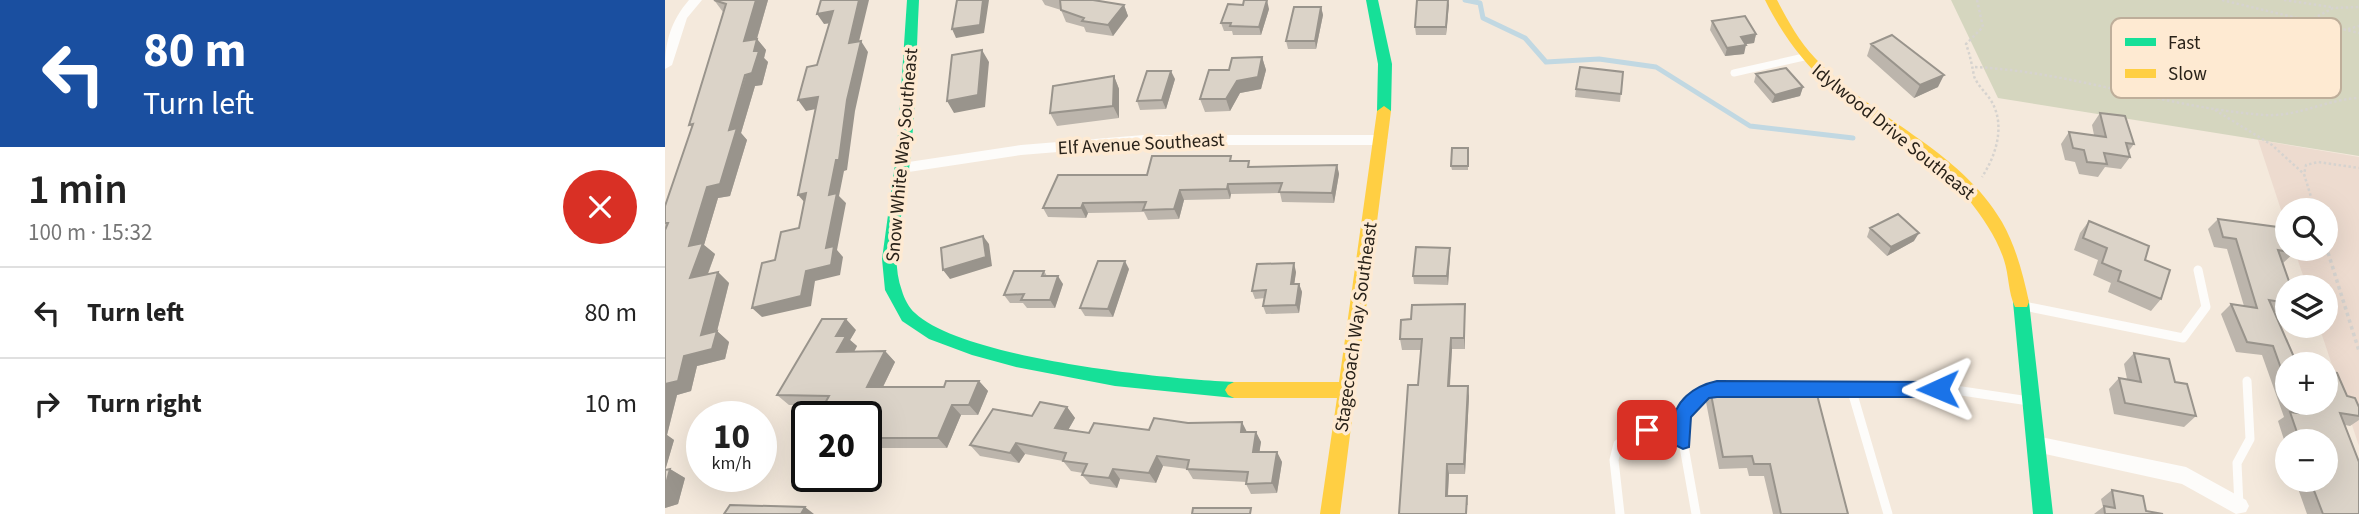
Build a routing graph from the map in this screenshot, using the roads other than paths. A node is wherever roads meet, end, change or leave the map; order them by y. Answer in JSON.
{"nodes":[{"id":1,"x":696,"y":0,"type":"edge"},
{"id":2,"x":913,"y":0,"type":"edge"},
{"id":3,"x":1372,"y":0,"type":"edge"},
{"id":4,"x":1771,"y":0,"type":"edge"},
{"id":5,"x":1804,"y":57,"type":"junction"},
{"id":6,"x":665,"y":65,"type":"edge"},
{"id":7,"x":1734,"y":73,"type":"dead end"},
{"id":8,"x":1381,"y":140,"type":"junction"},
{"id":9,"x":902,"y":168,"type":"junction"},
{"id":10,"x":2198,"y":270,"type":"dead end"},
{"id":11,"x":2021,"y":306,"type":"junction"},
{"id":12,"x":2247,"y":381,"type":"dead end"},
{"id":13,"x":1793,"y":388,"type":"edge"},
{"id":14,"x":1851,"y":388,"type":"junction"},
{"id":15,"x":1730,"y":389,"type":"edge"},
{"id":16,"x":1347,"y":390,"type":"junction"},
{"id":17,"x":2031,"y":402,"type":"junction"},
{"id":18,"x":1683,"y":441,"type":"junction"},
{"id":19,"x":2036,"y":444,"type":"junction"},
{"id":20,"x":2239,"y":506,"type":"joint"},
{"id":21,"x":1330,"y":514,"type":"edge"},
{"id":22,"x":1620,"y":514,"type":"edge"},
{"id":23,"x":1696,"y":514,"type":"edge"},
{"id":24,"x":1888,"y":514,"type":"edge"},
{"id":25,"x":2043,"y":514,"type":"edge"}],
"edges":[{"from":1,"to":6,"type":"street"},
{"from":2,"to":9,"type":"street","name":"Snow White Way Southeast"},
{"from":3,"to":8,"type":"street","name":"Stagecoach Way Southeast"},
{"from":4,"to":5,"type":"street","name":"Idylwood Drive Southeast"},
{"from":5,"to":7,"type":"lane"},
{"from":5,"to":11,"type":"street","name":"Idylwood Drive Southeast"},
{"from":8,"to":9,"type":"street","name":"Elf Avenue Southeast"},
{"from":8,"to":16,"type":"street","name":"Stagecoach Way Southeast"},
{"from":9,"to":16,"type":"street","name":"Snow White Way Southeast"},
{"from":10,"to":11,"type":"lane"},
{"from":11,"to":17,"type":"street","name":"Idylwood Drive Southeast"},
{"from":12,"to":20,"type":"lane"},
{"from":13,"to":14,"type":"lane"},
{"from":14,"to":17,"type":"lane"},
{"from":14,"to":24,"type":"lane"},
{"from":15,"to":18,"type":"lane"},
{"from":16,"to":21,"type":"street","name":"Stagecoach Way Southeast"},
{"from":17,"to":19,"type":"street","name":"Idylwood Drive Southeast"},
{"from":18,"to":22,"type":"lane"},
{"from":18,"to":23,"type":"lane"},
{"from":19,"to":20,"type":"street"},
{"from":19,"to":25,"type":"street","name":"Idylwood Drive Southeast"}]}
